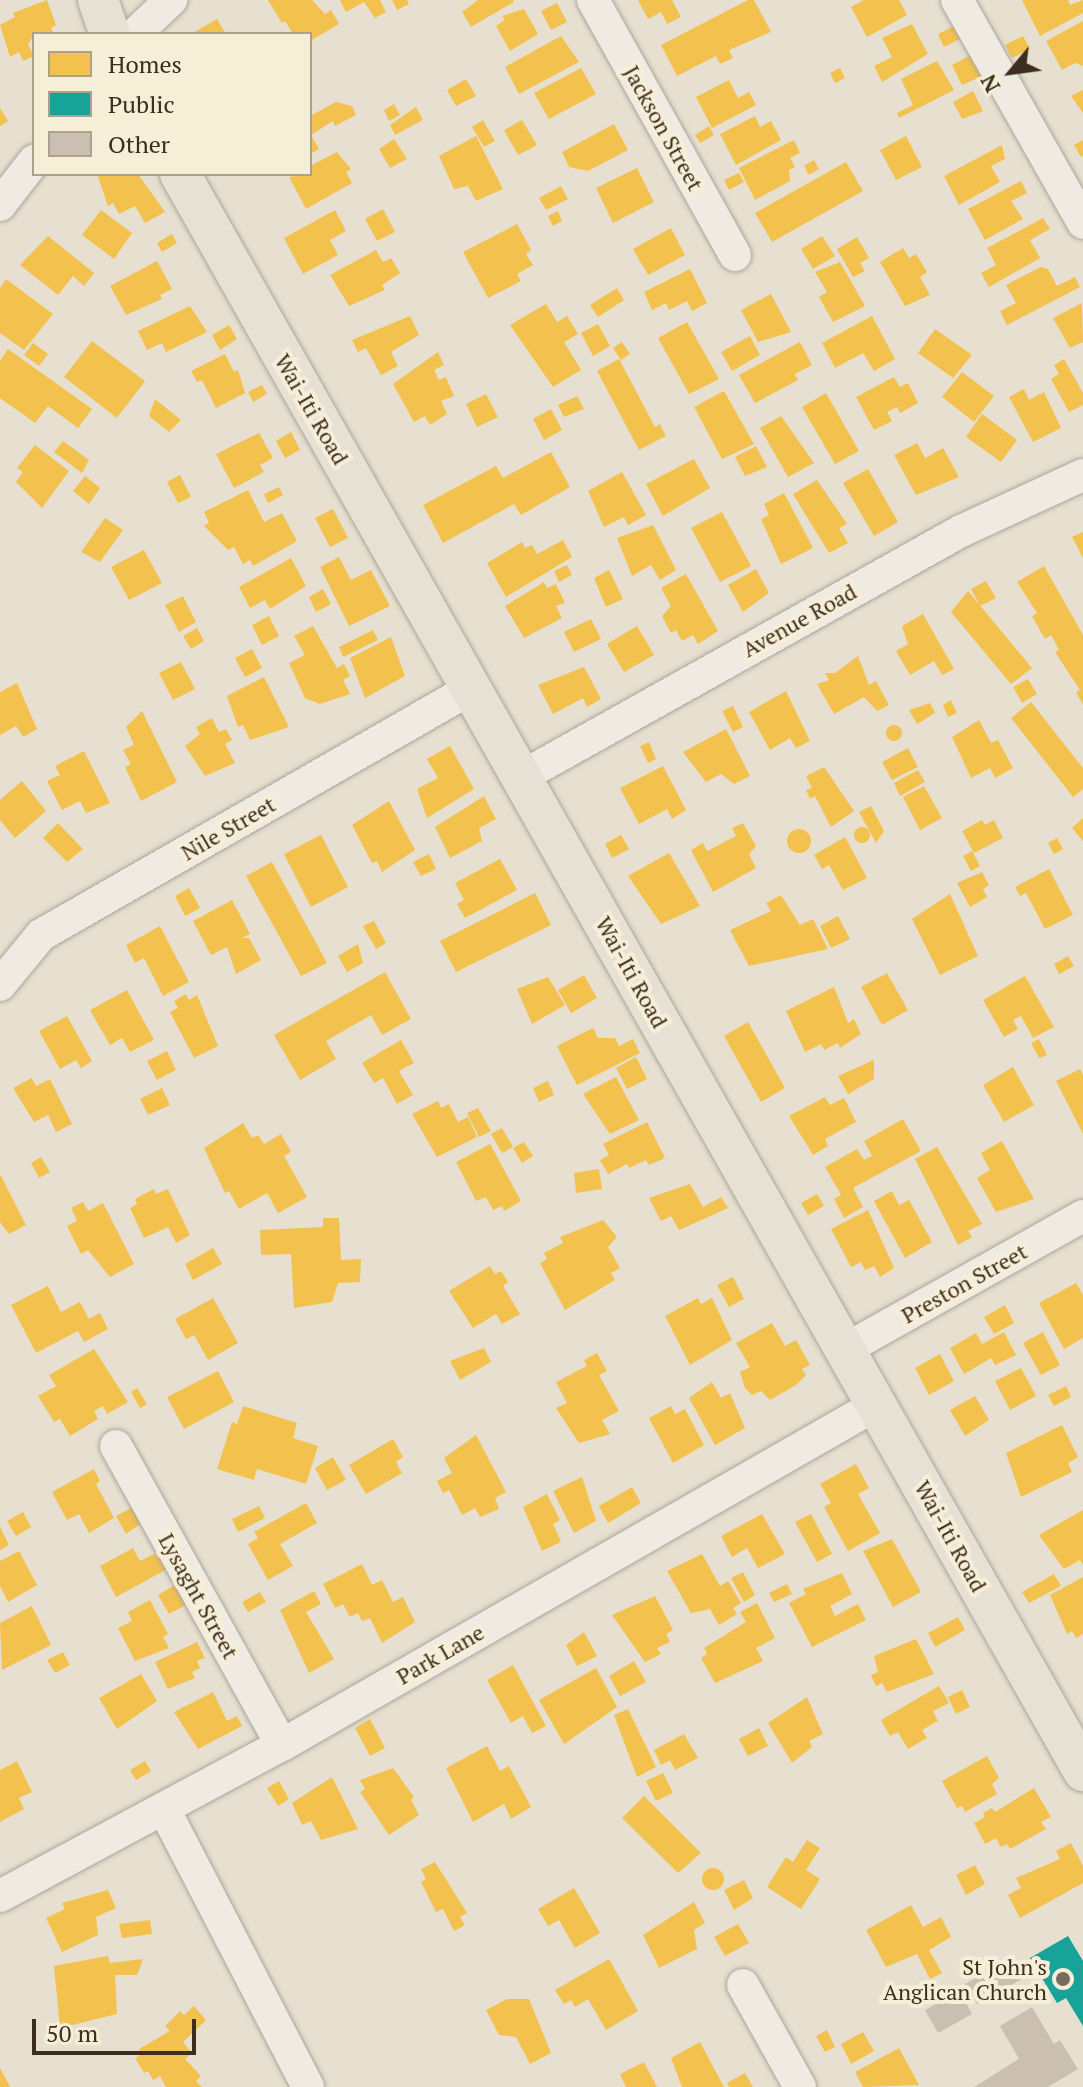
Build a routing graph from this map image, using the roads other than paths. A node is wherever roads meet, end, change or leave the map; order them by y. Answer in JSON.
{"nodes":[{"id":1,"x":98,"y":0,"type":"edge"},
{"id":2,"x":171,"y":0,"type":"edge"},
{"id":3,"x":593,"y":0,"type":"edge"},
{"id":4,"x":957,"y":0,"type":"edge"},
{"id":5,"x":109,"y":32,"type":"edge"},
{"id":6,"x":137,"y":32,"type":"edge"},
{"id":7,"x":32,"y":164,"type":"edge"},
{"id":8,"x":181,"y":176,"type":"edge"},
{"id":9,"x":0,"y":205,"type":"edge"},
{"id":10,"x":1083,"y":223,"type":"edge"},
{"id":11,"x":735,"y":255,"type":"dead end"},
{"id":12,"x":1083,"y":475,"type":"edge"},
{"id":13,"x":471,"y":689,"type":"junction"},
{"id":14,"x":521,"y":777,"type":"junction"},
{"id":15,"x":0,"y":985,"type":"edge"},
{"id":16,"x":1083,"y":1216,"type":"edge"},
{"id":17,"x":844,"y":1350,"type":"junction"},
{"id":18,"x":876,"y":1405,"type":"junction"},
{"id":19,"x":116,"y":1446,"type":"dead end"},
{"id":20,"x":282,"y":1745,"type":"junction"},
{"id":21,"x":1083,"y":1769,"type":"edge"},
{"id":22,"x":164,"y":1809,"type":"junction"},
{"id":23,"x":0,"y":1896,"type":"edge"},
{"id":24,"x":743,"y":1985,"type":"dead end"},
{"id":25,"x":308,"y":2087,"type":"edge"},
{"id":26,"x":800,"y":2087,"type":"edge"}],
"edges":[{"from":1,"to":5,"type":"main road"},
{"from":2,"to":6,"type":"street"},
{"from":3,"to":11,"type":"street","name":"Jackson Street"},
{"from":4,"to":10,"type":"street"},
{"from":7,"to":9,"type":"street"},
{"from":8,"to":13,"type":"main road","name":"Wai-Iti Road"},
{"from":12,"to":14,"type":"street","name":"Avenue Road"},
{"from":13,"to":14,"type":"main road","name":"Wai-Iti Road"},
{"from":13,"to":15,"type":"street","name":"Nile Street"},
{"from":14,"to":17,"type":"main road","name":"Wai-Iti Road"},
{"from":16,"to":17,"type":"street","name":"Preston Street"},
{"from":17,"to":18,"type":"main road","name":"Wai-Iti Road"},
{"from":18,"to":20,"type":"street","name":"Park Lane"},
{"from":18,"to":21,"type":"main road","name":"Wai-Iti Road"},
{"from":19,"to":20,"type":"street","name":"Lysaght Street"},
{"from":20,"to":22,"type":"street","name":"Park Lane"},
{"from":22,"to":23,"type":"street","name":"Park Lane"},
{"from":22,"to":25,"type":"street"},
{"from":24,"to":26,"type":"street"}]}
